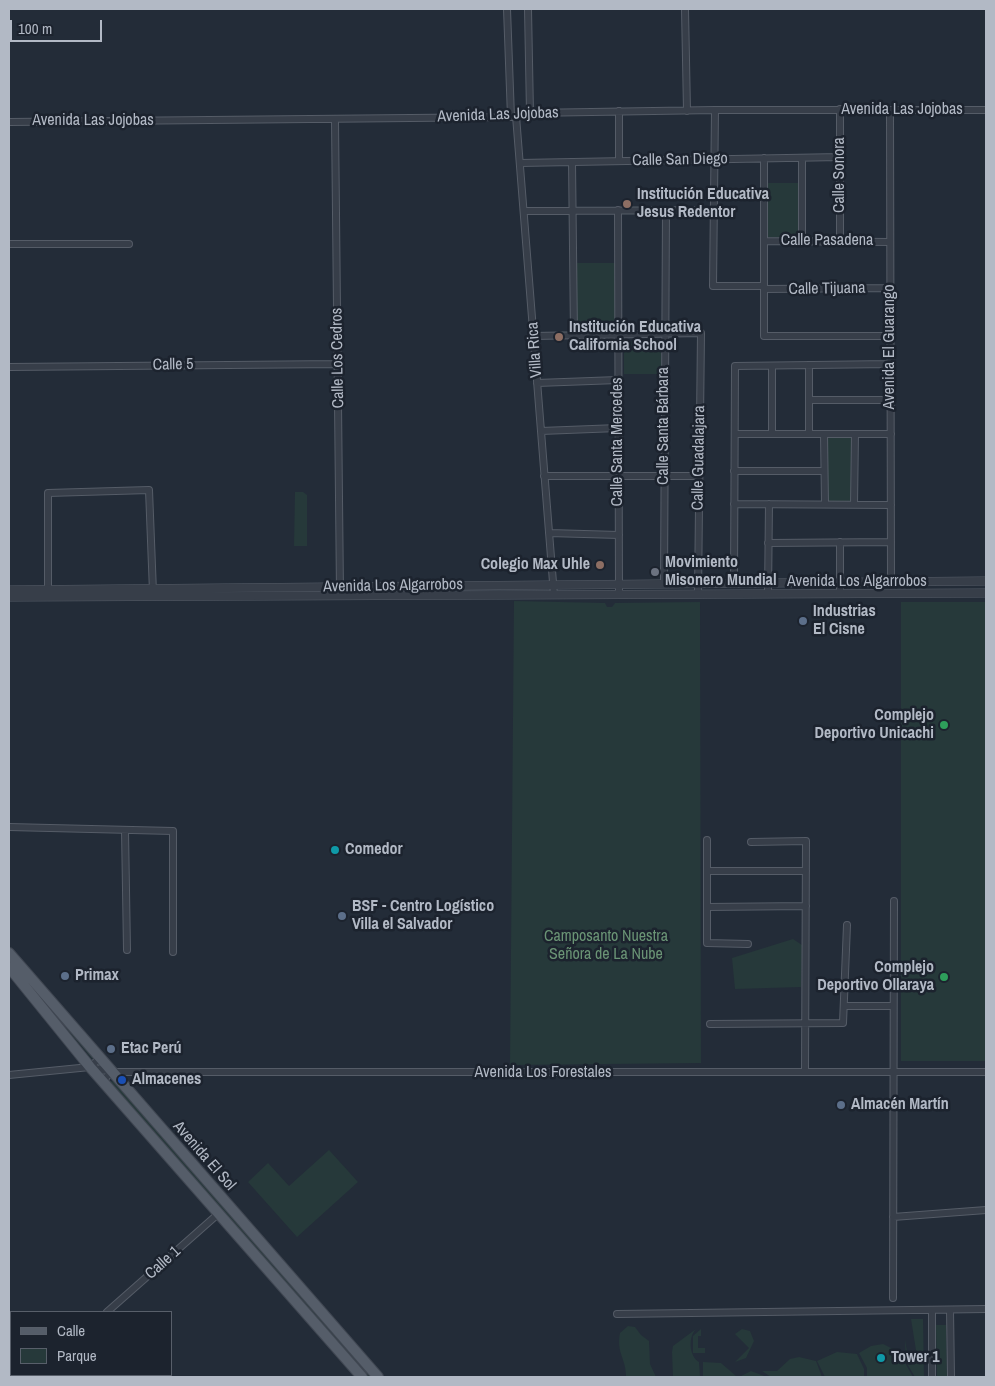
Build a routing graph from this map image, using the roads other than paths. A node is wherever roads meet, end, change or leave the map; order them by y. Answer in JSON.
{"nodes":[{"id":1,"x":507,"y":9,"type":"edge"},
{"id":2,"x":528,"y":9,"type":"edge"},
{"id":3,"x":685,"y":9,"type":"edge"},
{"id":4,"x":840,"y":109,"type":"junction"},
{"id":5,"x":715,"y":110,"type":"junction"},
{"id":6,"x":986,"y":110,"type":"edge"},
{"id":7,"x":619,"y":111,"type":"junction"},
{"id":8,"x":687,"y":111,"type":"junction"},
{"id":9,"x":890,"y":111,"type":"junction"},
{"id":10,"x":530,"y":113,"type":"junction"},
{"id":11,"x":514,"y":116,"type":"junction"},
{"id":12,"x":335,"y":120,"type":"junction"},
{"id":13,"x":9,"y":122,"type":"edge"},
{"id":14,"x":840,"y":157,"type":"junction"},
{"id":15,"x":764,"y":158,"type":"junction"},
{"id":16,"x":802,"y":158,"type":"junction"},
{"id":17,"x":714,"y":160,"type":"junction"},
{"id":18,"x":619,"y":161,"type":"junction"},
{"id":19,"x":572,"y":162,"type":"junction"},
{"id":20,"x":520,"y":163,"type":"junction"},
{"id":21,"x":572,"y":210,"type":"junction"},
{"id":22,"x":618,"y":210,"type":"junction"},
{"id":23,"x":666,"y":210,"type":"junction"},
{"id":24,"x":713,"y":210,"type":"junction"},
{"id":25,"x":524,"y":211,"type":"junction"},
{"id":26,"x":764,"y":240,"type":"junction"},
{"id":27,"x":802,"y":241,"type":"junction"},
{"id":28,"x":840,"y":241,"type":"junction"},
{"id":29,"x":890,"y":242,"type":"junction"},
{"id":30,"x":9,"y":244,"type":"edge"},
{"id":31,"x":128,"y":244,"type":"dead end"},
{"id":32,"x":764,"y":288,"type":"junction"},
{"id":33,"x":890,"y":288,"type":"junction"},
{"id":34,"x":618,"y":334,"type":"junction"},
{"id":35,"x":665,"y":334,"type":"junction"},
{"id":36,"x":574,"y":335,"type":"junction"},
{"id":37,"x":533,"y":336,"type":"junction"},
{"id":38,"x":890,"y":336,"type":"junction"},
{"id":39,"x":338,"y":364,"type":"junction"},
{"id":40,"x":890,"y":364,"type":"junction"},
{"id":41,"x":809,"y":365,"type":"junction"},
{"id":42,"x":772,"y":366,"type":"junction"},
{"id":43,"x":9,"y":367,"type":"edge"},
{"id":44,"x":618,"y":380,"type":"junction"},
{"id":45,"x":537,"y":383,"type":"junction"},
{"id":46,"x":809,"y":400,"type":"junction"},
{"id":47,"x":890,"y":400,"type":"junction"},
{"id":48,"x":618,"y":428,"type":"junction"},
{"id":49,"x":541,"y":431,"type":"junction"},
{"id":50,"x":735,"y":434,"type":"junction"},
{"id":51,"x":772,"y":434,"type":"junction"},
{"id":52,"x":809,"y":434,"type":"junction"},
{"id":53,"x":824,"y":434,"type":"junction"},
{"id":54,"x":856,"y":434,"type":"junction"},
{"id":55,"x":891,"y":434,"type":"junction"},
{"id":56,"x":734,"y":471,"type":"junction"},
{"id":57,"x":824,"y":471,"type":"junction"},
{"id":58,"x":544,"y":476,"type":"junction"},
{"id":59,"x":618,"y":476,"type":"junction"},
{"id":60,"x":664,"y":476,"type":"junction"},
{"id":61,"x":699,"y":476,"type":"junction"},
{"id":62,"x":734,"y":504,"type":"junction"},
{"id":63,"x":768,"y":504,"type":"junction"},
{"id":64,"x":824,"y":504,"type":"junction"},
{"id":65,"x":854,"y":505,"type":"junction"},
{"id":66,"x":891,"y":505,"type":"junction"},
{"id":67,"x":549,"y":533,"type":"junction"},
{"id":68,"x":619,"y":534,"type":"junction"},
{"id":69,"x":840,"y":542,"type":"junction"},
{"id":70,"x":891,"y":542,"type":"junction"},
{"id":71,"x":768,"y":543,"type":"junction"},
{"id":72,"x":986,"y":581,"type":"edge"},
{"id":73,"x":698,"y":582,"type":"junction"},
{"id":74,"x":734,"y":582,"type":"junction"},
{"id":75,"x":768,"y":582,"type":"junction"},
{"id":76,"x":840,"y":582,"type":"junction"},
{"id":77,"x":891,"y":582,"type":"junction"},
{"id":78,"x":619,"y":583,"type":"junction"},
{"id":79,"x":664,"y":583,"type":"junction"},
{"id":80,"x":553,"y":584,"type":"junction"},
{"id":81,"x":340,"y":586,"type":"junction"},
{"id":82,"x":9,"y":590,"type":"edge"},
{"id":83,"x":153,"y":592,"type":"junction"},
{"id":84,"x":48,"y":593,"type":"junction"},
{"id":85,"x":986,"y":593,"type":"edge"},
{"id":86,"x":619,"y":594,"type":"junction"},
{"id":87,"x":698,"y":594,"type":"junction"},
{"id":88,"x":768,"y":594,"type":"junction"},
{"id":89,"x":840,"y":594,"type":"junction"},
{"id":90,"x":891,"y":594,"type":"junction"},
{"id":91,"x":554,"y":595,"type":"junction"},
{"id":92,"x":340,"y":596,"type":"junction"},
{"id":93,"x":9,"y":597,"type":"edge"},
{"id":94,"x":9,"y":827,"type":"edge"},
{"id":95,"x":125,"y":830,"type":"junction"},
{"id":96,"x":707,"y":840,"type":"dead end"},
{"id":97,"x":751,"y":842,"type":"dead end"},
{"id":98,"x":806,"y":871,"type":"junction"},
{"id":99,"x":707,"y":872,"type":"junction"},
{"id":100,"x":894,"y":901,"type":"dead end"},
{"id":101,"x":806,"y":906,"type":"junction"},
{"id":102,"x":707,"y":907,"type":"junction"},
{"id":103,"x":847,"y":925,"type":"dead end"},
{"id":104,"x":748,"y":944,"type":"dead end"},
{"id":105,"x":127,"y":950,"type":"dead end"},
{"id":106,"x":173,"y":952,"type":"dead end"},
{"id":107,"x":9,"y":953,"type":"edge"},
{"id":108,"x":9,"y":967,"type":"edge"},
{"id":109,"x":846,"y":1006,"type":"junction"},
{"id":110,"x":894,"y":1006,"type":"junction"},
{"id":111,"x":710,"y":1024,"type":"dead end"},
{"id":112,"x":806,"y":1024,"type":"junction"},
{"id":113,"x":99,"y":1059,"type":"junction"},
{"id":114,"x":90,"y":1066,"type":"junction"},
{"id":115,"x":111,"y":1072,"type":"junction"},
{"id":116,"x":805,"y":1072,"type":"junction"},
{"id":117,"x":893,"y":1072,"type":"junction"},
{"id":118,"x":986,"y":1072,"type":"edge"},
{"id":119,"x":9,"y":1075,"type":"edge"},
{"id":120,"x":103,"y":1081,"type":"junction"},
{"id":121,"x":986,"y":1210,"type":"edge"},
{"id":122,"x":218,"y":1214,"type":"junction"},
{"id":123,"x":893,"y":1217,"type":"junction"},
{"id":124,"x":893,"y":1298,"type":"dead end"},
{"id":125,"x":986,"y":1309,"type":"edge"},
{"id":126,"x":932,"y":1310,"type":"junction"},
{"id":127,"x":950,"y":1310,"type":"junction"},
{"id":128,"x":108,"y":1311,"type":"edge"},
{"id":129,"x":617,"y":1314,"type":"dead end"},
{"id":130,"x":362,"y":1377,"type":"edge"},
{"id":131,"x":378,"y":1377,"type":"edge"},
{"id":132,"x":932,"y":1377,"type":"edge"},
{"id":133,"x":951,"y":1377,"type":"edge"}],
"edges":[{"from":1,"to":11,"type":"street","name":"Villa Rica"},
{"from":2,"to":10,"type":"street"},
{"from":3,"to":8,"type":"street"},
{"from":4,"to":5,"type":"street","name":"Avenida Las Jojobas"},
{"from":4,"to":9,"type":"street","name":"Avenida Las Jojobas"},
{"from":4,"to":14,"type":"street","name":"Calle Sonora"},
{"from":5,"to":8,"type":"street","name":"Avenida Las Jojobas"},
{"from":5,"to":17,"type":"street"},
{"from":6,"to":9,"type":"street","name":"Avenida Las Jojobas"},
{"from":7,"to":8,"type":"street","name":"Avenida Las Jojobas"},
{"from":7,"to":10,"type":"street","name":"Avenida Las Jojobas"},
{"from":7,"to":18,"type":"street"},
{"from":9,"to":29,"type":"street","name":"Avenida El Guarango"},
{"from":10,"to":11,"type":"street","name":"Avenida Las Jojobas"},
{"from":11,"to":12,"type":"street","name":"Avenida Las Jojobas"},
{"from":11,"to":20,"type":"street","name":"Villa Rica"},
{"from":12,"to":13,"type":"street","name":"Avenida Las Jojobas"},
{"from":12,"to":39,"type":"street","name":"Calle Los Cedros"},
{"from":14,"to":16,"type":"street","name":"Calle San Diego"},
{"from":14,"to":28,"type":"street","name":"Calle Sonora"},
{"from":15,"to":16,"type":"street","name":"Calle San Diego"},
{"from":15,"to":17,"type":"street","name":"Calle San Diego"},
{"from":15,"to":26,"type":"street"},
{"from":16,"to":27,"type":"street"},
{"from":17,"to":18,"type":"street","name":"Calle San Diego"},
{"from":17,"to":24,"type":"street"},
{"from":18,"to":19,"type":"street","name":"Calle San Diego"},
{"from":19,"to":20,"type":"street","name":"Calle San Diego"},
{"from":19,"to":21,"type":"street"},
{"from":20,"to":25,"type":"street","name":"Villa Rica"},
{"from":21,"to":22,"type":"street"},
{"from":21,"to":25,"type":"street"},
{"from":21,"to":36,"type":"street"},
{"from":22,"to":23,"type":"street"},
{"from":22,"to":34,"type":"street","name":"Calle Santa Mercedes"},
{"from":23,"to":24,"type":"street"},
{"from":23,"to":35,"type":"street","name":"Calle Santa Bárbara"},
{"from":24,"to":32,"type":"street","name":"Calle Tijuana"},
{"from":25,"to":37,"type":"street","name":"Villa Rica"},
{"from":26,"to":27,"type":"street","name":"Calle Pasadena"},
{"from":26,"to":32,"type":"street"},
{"from":27,"to":28,"type":"street","name":"Calle Pasadena"},
{"from":28,"to":29,"type":"street","name":"Calle Pasadena"},
{"from":29,"to":33,"type":"street","name":"Avenida El Guarango"},
{"from":30,"to":31,"type":"street"},
{"from":32,"to":33,"type":"street","name":"Calle Tijuana"},
{"from":32,"to":38,"type":"street"},
{"from":33,"to":38,"type":"street","name":"Avenida El Guarango"},
{"from":34,"to":35,"type":"street"},
{"from":34,"to":36,"type":"street"},
{"from":34,"to":44,"type":"street","name":"Calle Santa Mercedes"},
{"from":35,"to":60,"type":"street","name":"Calle Santa Bárbara"},
{"from":35,"to":61,"type":"street","name":"Calle Guadalajara"},
{"from":36,"to":37,"type":"street"},
{"from":37,"to":45,"type":"street","name":"Villa Rica"},
{"from":38,"to":40,"type":"street","name":"Avenida El Guarango"},
{"from":39,"to":43,"type":"street","name":"Calle 5"},
{"from":39,"to":81,"type":"street","name":"Calle Los Cedros"},
{"from":40,"to":41,"type":"street"},
{"from":40,"to":47,"type":"street","name":"Avenida El Guarango"},
{"from":41,"to":42,"type":"street"},
{"from":41,"to":46,"type":"street"},
{"from":42,"to":50,"type":"street"},
{"from":42,"to":51,"type":"street"},
{"from":44,"to":45,"type":"street"},
{"from":44,"to":48,"type":"street","name":"Calle Santa Mercedes"},
{"from":45,"to":49,"type":"street","name":"Villa Rica"},
{"from":46,"to":47,"type":"street"},
{"from":46,"to":52,"type":"street"},
{"from":47,"to":55,"type":"street","name":"Avenida El Guarango"},
{"from":48,"to":49,"type":"street"},
{"from":48,"to":59,"type":"street","name":"Calle Santa Mercedes"},
{"from":49,"to":58,"type":"street","name":"Villa Rica"},
{"from":50,"to":51,"type":"street"},
{"from":50,"to":56,"type":"street"},
{"from":51,"to":52,"type":"street"},
{"from":52,"to":53,"type":"street"},
{"from":53,"to":54,"type":"street"},
{"from":53,"to":57,"type":"street"},
{"from":54,"to":55,"type":"street"},
{"from":54,"to":65,"type":"street"},
{"from":55,"to":66,"type":"street","name":"Avenida El Guarango"},
{"from":56,"to":57,"type":"street"},
{"from":56,"to":62,"type":"street"},
{"from":57,"to":64,"type":"street"},
{"from":58,"to":59,"type":"street"},
{"from":58,"to":67,"type":"street","name":"Villa Rica"},
{"from":59,"to":60,"type":"street"},
{"from":59,"to":68,"type":"street","name":"Calle Santa Mercedes"},
{"from":60,"to":61,"type":"street"},
{"from":60,"to":79,"type":"street","name":"Calle Santa Bárbara"},
{"from":61,"to":73,"type":"street","name":"Calle Guadalajara"},
{"from":62,"to":63,"type":"street"},
{"from":62,"to":74,"type":"street"},
{"from":63,"to":64,"type":"street"},
{"from":63,"to":71,"type":"street"},
{"from":64,"to":65,"type":"street"},
{"from":65,"to":66,"type":"street"},
{"from":66,"to":70,"type":"street","name":"Avenida El Guarango"},
{"from":67,"to":68,"type":"street"},
{"from":67,"to":80,"type":"street","name":"Villa Rica"},
{"from":68,"to":78,"type":"street","name":"Calle Santa Mercedes"},
{"from":69,"to":70,"type":"street"},
{"from":69,"to":71,"type":"street"},
{"from":69,"to":76,"type":"street"},
{"from":70,"to":77,"type":"street","name":"Avenida El Guarango"},
{"from":71,"to":75,"type":"street"},
{"from":72,"to":77,"type":"street","name":"Avenida Los Algarrobos"},
{"from":73,"to":74,"type":"street","name":"Avenida Los Algarrobos"},
{"from":73,"to":79,"type":"street","name":"Avenida Los Algarrobos"},
{"from":73,"to":87,"type":"street","name":"Calle Guadalajara"},
{"from":74,"to":75,"type":"street","name":"Avenida Los Algarrobos"},
{"from":75,"to":76,"type":"street","name":"Avenida Los Algarrobos"},
{"from":75,"to":88,"type":"street"},
{"from":76,"to":77,"type":"street","name":"Avenida Los Algarrobos"},
{"from":76,"to":89,"type":"street"},
{"from":77,"to":90,"type":"street"},
{"from":78,"to":79,"type":"street","name":"Avenida Los Algarrobos"},
{"from":78,"to":80,"type":"street","name":"Avenida Los Algarrobos"},
{"from":78,"to":86,"type":"street","name":"Calle Santa Mercedes"},
{"from":80,"to":81,"type":"street","name":"Avenida Los Algarrobos"},
{"from":80,"to":91,"type":"street","name":"Villa Rica"},
{"from":81,"to":83,"type":"street","name":"Avenida Los Algarrobos"},
{"from":81,"to":92,"type":"street","name":"Calle Los Cedros"},
{"from":82,"to":84,"type":"street","name":"Avenida Los Algarrobos"},
{"from":83,"to":84,"type":"street","name":"Avenida Los Algarrobos"},
{"from":83,"to":84,"type":"street"},
{"from":83,"to":92,"type":"street","name":"Avenida Los Algarrobos"},
{"from":84,"to":93,"type":"street","name":"Avenida Los Algarrobos"},
{"from":85,"to":90,"type":"street","name":"Avenida Los Algarrobos"},
{"from":86,"to":87,"type":"street","name":"Avenida Los Algarrobos"},
{"from":86,"to":91,"type":"street","name":"Avenida Los Algarrobos"},
{"from":87,"to":88,"type":"street","name":"Avenida Los Algarrobos"},
{"from":88,"to":89,"type":"street","name":"Avenida Los Algarrobos"},
{"from":89,"to":90,"type":"street","name":"Avenida Los Algarrobos"},
{"from":91,"to":92,"type":"street","name":"Avenida Los Algarrobos"},
{"from":94,"to":95,"type":"street"},
{"from":95,"to":105,"type":"street"},
{"from":95,"to":106,"type":"street"},
{"from":96,"to":99,"type":"street"},
{"from":97,"to":98,"type":"street"},
{"from":98,"to":99,"type":"street"},
{"from":98,"to":101,"type":"street"},
{"from":99,"to":102,"type":"street"},
{"from":100,"to":110,"type":"street"},
{"from":101,"to":102,"type":"street"},
{"from":101,"to":112,"type":"street"},
{"from":102,"to":104,"type":"street"},
{"from":103,"to":109,"type":"street"},
{"from":107,"to":113,"type":"main road","name":"Avenida El Sol"},
{"from":108,"to":114,"type":"main road","name":"Avenida El Sol"},
{"from":109,"to":110,"type":"street"},
{"from":109,"to":112,"type":"street"},
{"from":110,"to":117,"type":"street"},
{"from":111,"to":112,"type":"street"},
{"from":112,"to":116,"type":"street"},
{"from":113,"to":114,"type":"street"},
{"from":113,"to":115,"type":"main road","name":"Avenida El Sol"},
{"from":114,"to":115,"type":"street","name":"Avenida Los Forestales"},
{"from":114,"to":119,"type":"street"},
{"from":114,"to":120,"type":"main road","name":"Avenida El Sol"},
{"from":115,"to":116,"type":"street","name":"Avenida Los Forestales"},
{"from":115,"to":120,"type":"street"},
{"from":115,"to":131,"type":"main road","name":"Avenida El Sol"},
{"from":116,"to":117,"type":"street","name":"Avenida Los Forestales"},
{"from":117,"to":118,"type":"street","name":"Avenida Los Forestales"},
{"from":117,"to":123,"type":"street"},
{"from":120,"to":122,"type":"main road","name":"Avenida El Sol"},
{"from":121,"to":123,"type":"street"},
{"from":122,"to":128,"type":"street","name":"Calle 1"},
{"from":122,"to":130,"type":"main road","name":"Avenida El Sol"},
{"from":123,"to":124,"type":"street"},
{"from":125,"to":127,"type":"street"},
{"from":126,"to":127,"type":"street"},
{"from":126,"to":129,"type":"street"},
{"from":126,"to":132,"type":"street"},
{"from":127,"to":133,"type":"street"}]}
